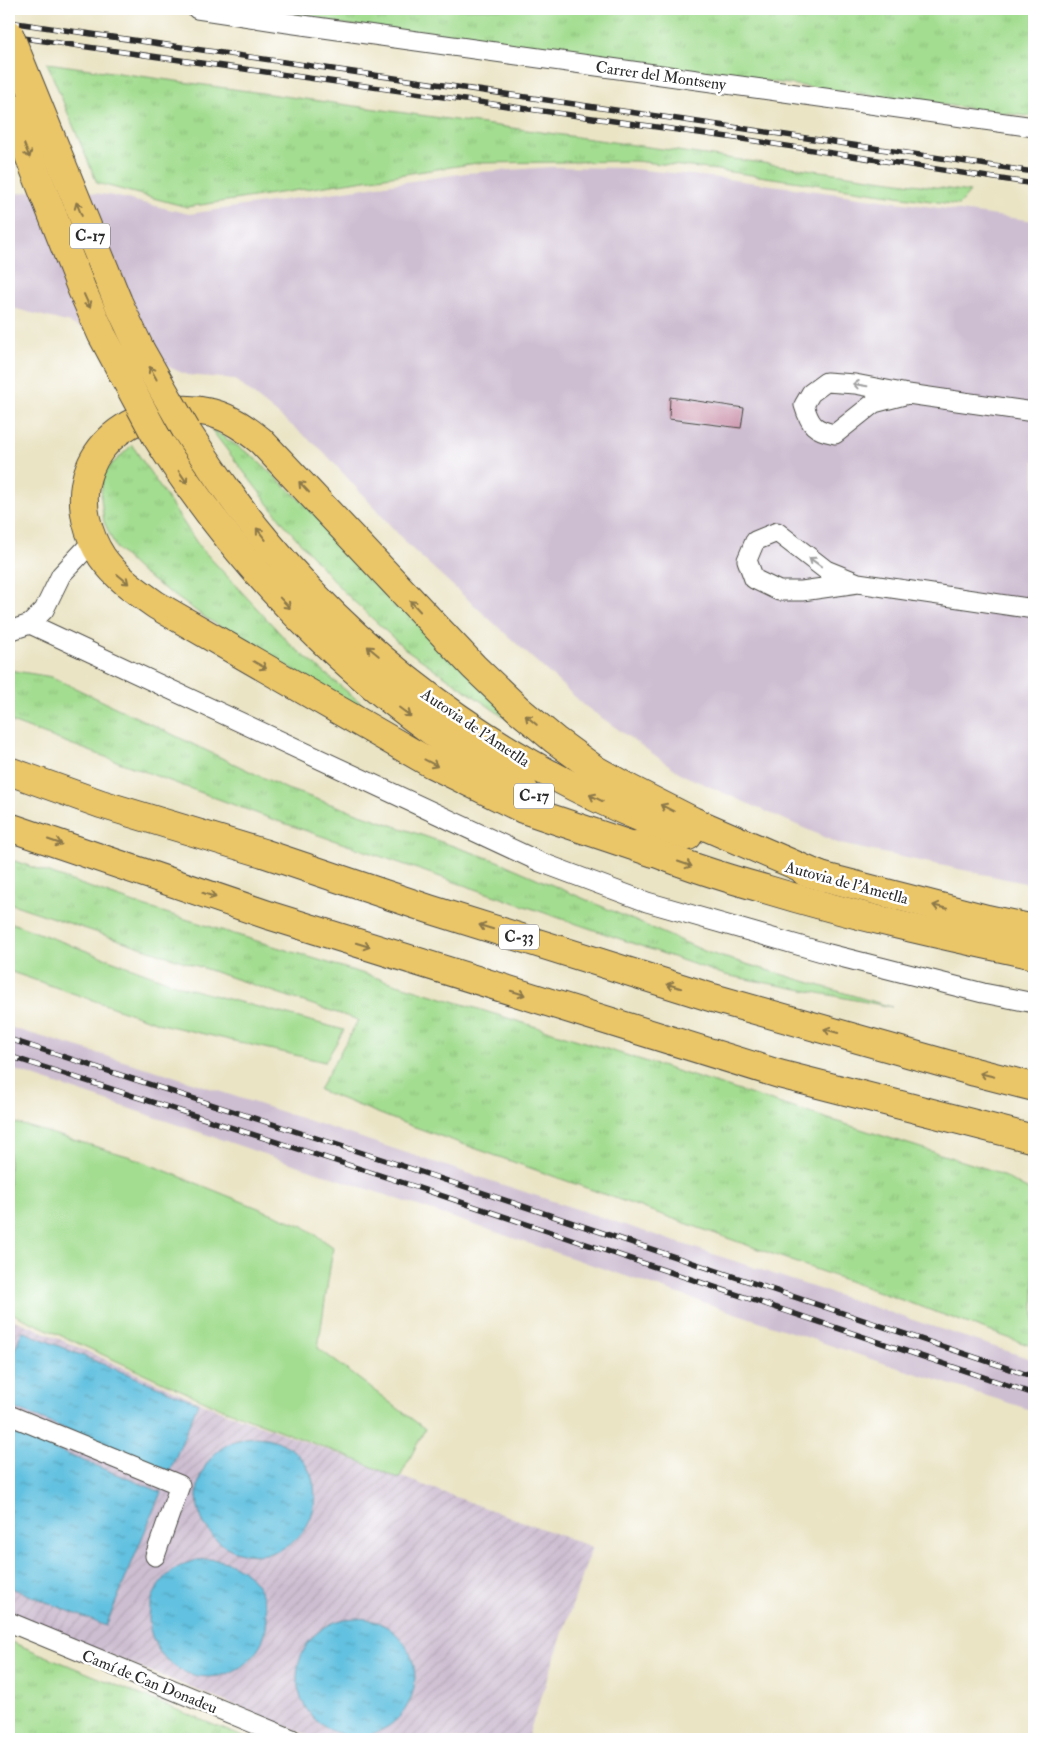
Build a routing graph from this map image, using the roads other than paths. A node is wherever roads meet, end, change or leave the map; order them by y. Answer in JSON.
{"nodes":[{"id":1,"x":266,"y":9,"type":"edge"},
{"id":2,"x":207,"y":10,"type":"edge"},
{"id":3,"x":288,"y":24,"type":"junction"},
{"id":4,"x":9,"y":34,"type":"edge"},
{"id":5,"x":9,"y":105,"type":"edge"},
{"id":6,"x":1034,"y":127,"type":"edge"},
{"id":7,"x":908,"y":394,"type":"junction"},
{"id":8,"x":1034,"y":412,"type":"edge"},
{"id":9,"x":93,"y":541,"type":"junction"},
{"id":10,"x":858,"y":584,"type":"junction"},
{"id":11,"x":1034,"y":609,"type":"edge"},
{"id":12,"x":30,"y":624,"type":"junction"},
{"id":13,"x":9,"y":631,"type":"edge"},
{"id":14,"x":9,"y":771,"type":"edge"},
{"id":15,"x":9,"y":827,"type":"edge"},
{"id":16,"x":654,"y":853,"type":"junction"},
{"id":17,"x":823,"y":877,"type":"junction"},
{"id":18,"x":1034,"y":929,"type":"edge"},
{"id":19,"x":1034,"y":955,"type":"edge"},
{"id":20,"x":1034,"y":1004,"type":"edge"},
{"id":21,"x":1034,"y":1087,"type":"edge"},
{"id":22,"x":988,"y":1127,"type":"junction"},
{"id":23,"x":1034,"y":1139,"type":"edge"},
{"id":24,"x":1034,"y":1150,"type":"edge"},
{"id":25,"x":9,"y":1415,"type":"edge"},
{"id":26,"x":155,"y":1556,"type":"dead end"},
{"id":27,"x":9,"y":1622,"type":"edge"},
{"id":28,"x":292,"y":1739,"type":"edge"}],
"edges":[{"from":1,"to":3,"type":"street","name":"Carrer del Montseny"},
{"from":2,"to":3,"type":"street","name":"Carrer del Montseny"},
{"from":3,"to":6,"type":"street","name":"Carrer del Montseny"},
{"from":17,"to":4,"type":"highway","name":"Autovia de l'Ametlla","number":"C-17","one_way":true,"bridge":true},
{"from":5,"to":16,"type":"highway","number":"C-17","one_way":true,"bridge":true},
{"from":7,"to":7,"type":"street","one_way":true},
{"from":7,"to":8,"type":"street"},
{"from":9,"to":12,"type":"street"},
{"from":9,"to":16,"type":"highway","one_way":true},
{"from":17,"to":9,"type":"highway","one_way":true},
{"from":10,"to":10,"type":"street","one_way":true},
{"from":10,"to":11,"type":"street"},
{"from":12,"to":13,"type":"street"},
{"from":12,"to":20,"type":"street"},
{"from":21,"to":14,"type":"highway","number":"C-33","one_way":true},
{"from":15,"to":22,"type":"highway","one_way":true},
{"from":16,"to":19,"type":"highway","number":"C-17","one_way":true},
{"from":18,"to":17,"type":"highway","name":"Autovia de l'Ametlla","number":"C-17","one_way":true},
{"from":22,"to":23,"type":"highway"},
{"from":22,"to":24,"type":"street"},
{"from":25,"to":26,"type":"street"},
{"from":27,"to":28,"type":"street","name":"Camí de Can Donadeu"}]}
